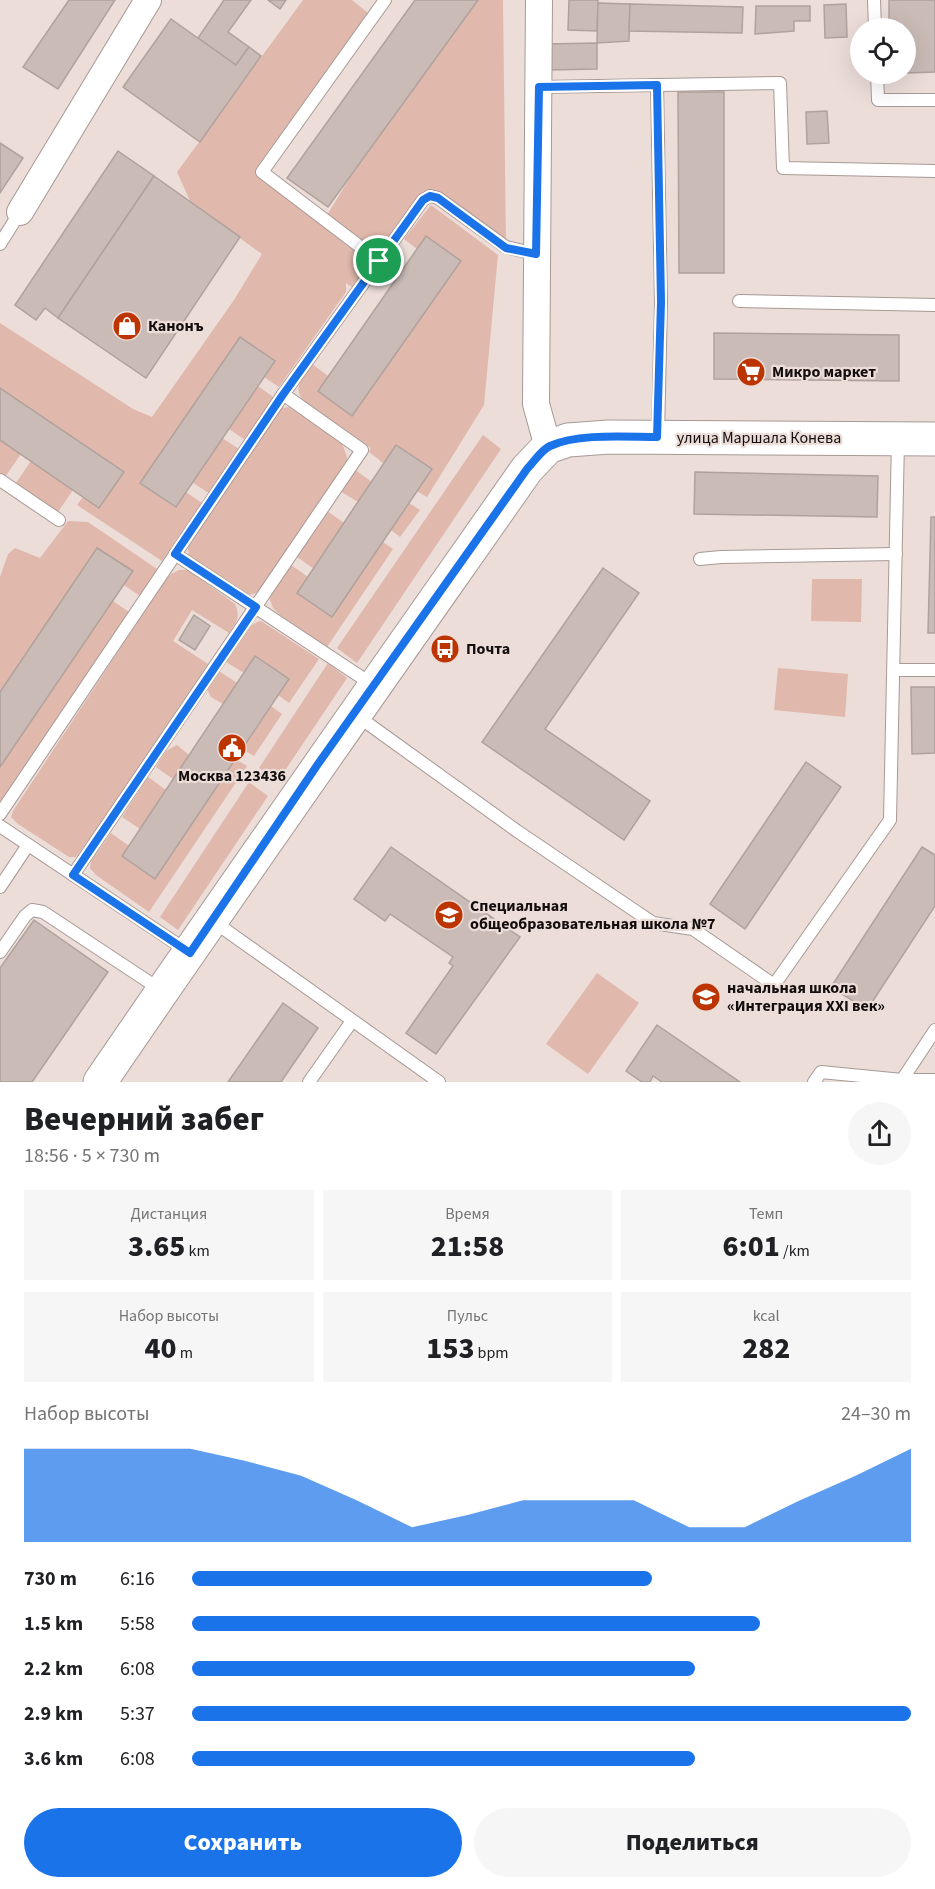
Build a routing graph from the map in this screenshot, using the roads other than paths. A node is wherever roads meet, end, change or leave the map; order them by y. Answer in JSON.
{"nodes":[{"id":1,"x":148,"y":0,"type":"edge"},
{"id":2,"x":385,"y":0,"type":"edge"},
{"id":3,"x":539,"y":0,"type":"edge"},
{"id":4,"x":874,"y":0,"type":"edge"},
{"id":5,"x":875,"y":18,"type":"edge"},
{"id":6,"x":877,"y":84,"type":"edge"},
{"id":7,"x":657,"y":85,"type":"junction"},
{"id":8,"x":539,"y":87,"type":"junction"},
{"id":9,"x":935,"y":100,"type":"edge"},
{"id":10,"x":935,"y":171,"type":"edge"},
{"id":11,"x":20,"y":212,"type":"joint"},
{"id":12,"x":0,"y":244,"type":"edge"},
{"id":13,"x":536,"y":254,"type":"junction"},
{"id":14,"x":379,"y":261,"type":"junction"},
{"id":15,"x":739,"y":302,"type":"dead end"},
{"id":16,"x":935,"y":305,"type":"edge"},
{"id":17,"x":284,"y":394,"type":"junction"},
{"id":18,"x":657,"y":437,"type":"junction"},
{"id":19,"x":898,"y":438,"type":"junction"},
{"id":20,"x":935,"y":439,"type":"edge"},
{"id":21,"x":548,"y":447,"type":"junction"},
{"id":22,"x":0,"y":480,"type":"edge"},
{"id":23,"x":59,"y":520,"type":"dead end"},
{"id":24,"x":175,"y":554,"type":"junction"},
{"id":25,"x":896,"y":554,"type":"junction"},
{"id":26,"x":699,"y":559,"type":"dead end"},
{"id":27,"x":256,"y":607,"type":"junction"},
{"id":28,"x":894,"y":670,"type":"junction"},
{"id":29,"x":935,"y":670,"type":"edge"},
{"id":30,"x":375,"y":686,"type":"junction"},
{"id":31,"x":355,"y":714,"type":"junction"},
{"id":32,"x":0,"y":814,"type":"edge"},
{"id":33,"x":0,"y":826,"type":"edge"},
{"id":34,"x":28,"y":845,"type":"junction"},
{"id":35,"x":73,"y":875,"type":"junction"},
{"id":36,"x":0,"y":887,"type":"edge"},
{"id":37,"x":212,"y":921,"type":"junction"},
{"id":38,"x":0,"y":952,"type":"edge"},
{"id":39,"x":190,"y":953,"type":"junction"},
{"id":40,"x":162,"y":990,"type":"junction"},
{"id":41,"x":352,"y":1021,"type":"junction"},
{"id":42,"x":935,"y":1030,"type":"edge"},
{"id":43,"x":902,"y":1080,"type":"junction"},
{"id":44,"x":935,"y":1080,"type":"edge"},
{"id":45,"x":100,"y":1082,"type":"edge"},
{"id":46,"x":309,"y":1082,"type":"edge"},
{"id":47,"x":439,"y":1082,"type":"edge"},
{"id":48,"x":814,"y":1082,"type":"edge"}],
"edges":[{"from":1,"to":11,"type":"street"},
{"from":2,"to":14,"type":"lane"},
{"from":3,"to":8,"type":"street"},
{"from":4,"to":5,"type":"lane"},
{"from":6,"to":9,"type":"lane"},
{"from":7,"to":8,"type":"lane"},
{"from":7,"to":10,"type":"lane"},
{"from":7,"to":18,"type":"lane"},
{"from":8,"to":13,"type":"street"},
{"from":11,"to":12,"type":"lane"},
{"from":13,"to":14,"type":"lane"},
{"from":13,"to":21,"type":"street"},
{"from":14,"to":17,"type":"lane"},
{"from":15,"to":16,"type":"lane"},
{"from":17,"to":24,"type":"lane"},
{"from":17,"to":27,"type":"lane"},
{"from":18,"to":19,"type":"street","name":"улица Маршала Конева"},
{"from":18,"to":21,"type":"street","name":"улица Маршала Конева"},
{"from":19,"to":20,"type":"street","name":"улица Маршала Конева"},
{"from":19,"to":25,"type":"lane"},
{"from":21,"to":30,"type":"street"},
{"from":22,"to":23,"type":"lane"},
{"from":24,"to":27,"type":"lane"},
{"from":24,"to":32,"type":"lane"},
{"from":25,"to":26,"type":"lane"},
{"from":25,"to":28,"type":"lane"},
{"from":27,"to":30,"type":"lane"},
{"from":27,"to":35,"type":"lane"},
{"from":28,"to":29,"type":"lane"},
{"from":28,"to":31,"type":"lane"},
{"from":30,"to":31,"type":"street"},
{"from":31,"to":37,"type":"street"},
{"from":33,"to":34,"type":"lane"},
{"from":34,"to":35,"type":"lane"},
{"from":34,"to":36,"type":"lane"},
{"from":35,"to":39,"type":"lane"},
{"from":37,"to":39,"type":"street"},
{"from":37,"to":41,"type":"lane"},
{"from":38,"to":40,"type":"lane"},
{"from":39,"to":40,"type":"street"},
{"from":40,"to":45,"type":"street"},
{"from":41,"to":46,"type":"lane"},
{"from":41,"to":47,"type":"lane"},
{"from":42,"to":43,"type":"lane"},
{"from":43,"to":44,"type":"lane"},
{"from":43,"to":48,"type":"lane"}]}
